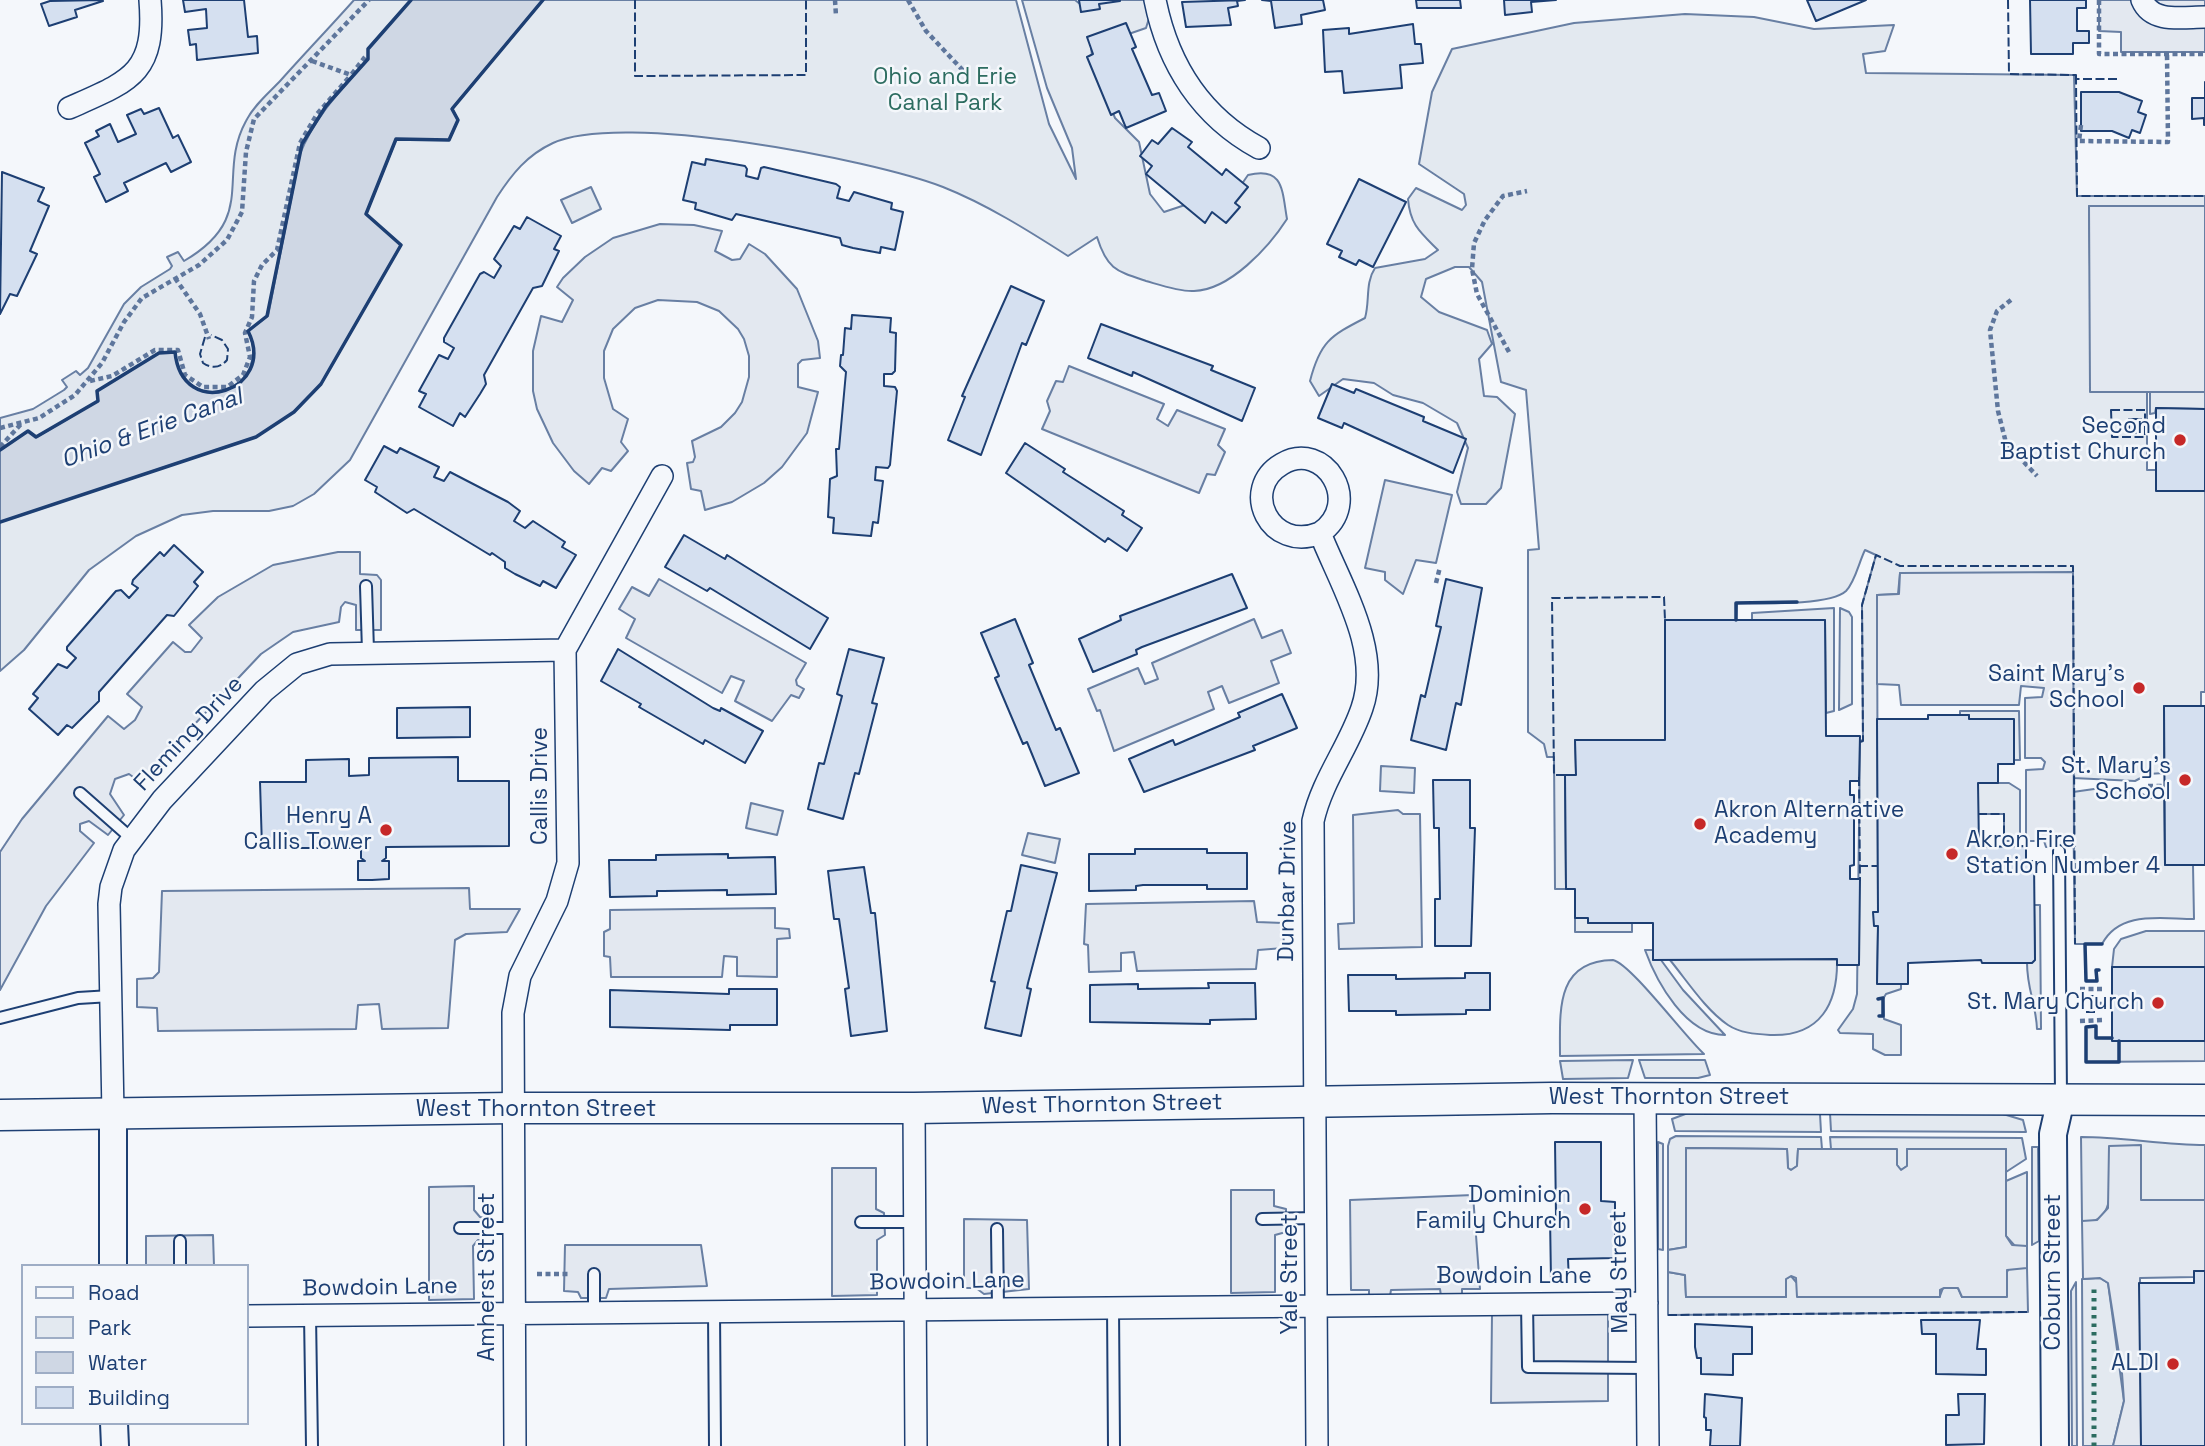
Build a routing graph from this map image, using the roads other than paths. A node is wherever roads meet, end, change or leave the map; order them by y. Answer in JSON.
{"nodes":[{"id":1,"x":150,"y":0,"type":"edge"},
{"id":2,"x":1155,"y":0,"type":"edge"},
{"id":3,"x":2142,"y":0,"type":"edge"},
{"id":4,"x":2205,"y":17,"type":"edge"},
{"id":5,"x":69,"y":108,"type":"dead end"},
{"id":6,"x":1259,"y":148,"type":"dead end"},
{"id":7,"x":662,"y":476,"type":"dead end"},
{"id":8,"x":1320,"y":533,"type":"dead end"},
{"id":9,"x":366,"y":586,"type":"dead end"},
{"id":10,"x":565,"y":650,"type":"junction"},
{"id":11,"x":368,"y":651,"type":"junction"},
{"id":12,"x":80,"y":793,"type":"dead end"},
{"id":13,"x":131,"y":838,"type":"junction"},
{"id":14,"x":2059,"y":851,"type":"dead end"},
{"id":15,"x":111,"y":996,"type":"junction"},
{"id":16,"x":0,"y":1018,"type":"edge"},
{"id":17,"x":1645,"y":1098,"type":"junction"},
{"id":18,"x":2061,"y":1099,"type":"junction"},
{"id":19,"x":2205,"y":1100,"type":"edge"},
{"id":20,"x":1316,"y":1102,"type":"junction"},
{"id":21,"x":513,"y":1108,"type":"junction"},
{"id":22,"x":914,"y":1108,"type":"junction"},
{"id":23,"x":113,"y":1114,"type":"junction"},
{"id":24,"x":0,"y":1115,"type":"edge"},
{"id":25,"x":1317,"y":1218,"type":"junction"},
{"id":26,"x":1262,"y":1219,"type":"dead end"},
{"id":27,"x":861,"y":1222,"type":"dead end"},
{"id":28,"x":914,"y":1222,"type":"junction"},
{"id":29,"x":460,"y":1228,"type":"dead end"},
{"id":30,"x":514,"y":1228,"type":"junction"},
{"id":31,"x":997,"y":1229,"type":"dead end"},
{"id":32,"x":180,"y":1241,"type":"dead end"},
{"id":33,"x":113,"y":1264,"type":"edge"},
{"id":34,"x":180,"y":1264,"type":"edge"},
{"id":35,"x":594,"y":1274,"type":"dead end"},
{"id":36,"x":1317,"y":1303,"type":"junction"},
{"id":37,"x":1527,"y":1303,"type":"junction"},
{"id":38,"x":1647,"y":1303,"type":"junction"},
{"id":39,"x":1113,"y":1306,"type":"junction"},
{"id":40,"x":998,"y":1308,"type":"junction"},
{"id":41,"x":915,"y":1309,"type":"junction"},
{"id":42,"x":714,"y":1311,"type":"junction"},
{"id":43,"x":594,"y":1312,"type":"junction"},
{"id":44,"x":514,"y":1313,"type":"junction"},
{"id":45,"x":310,"y":1315,"type":"junction"},
{"id":46,"x":248,"y":1316,"type":"edge"},
{"id":47,"x":1647,"y":1368,"type":"junction"},
{"id":48,"x":114,"y":1425,"type":"edge"},
{"id":49,"x":115,"y":1446,"type":"edge"},
{"id":50,"x":312,"y":1446,"type":"edge"},
{"id":51,"x":515,"y":1446,"type":"edge"},
{"id":52,"x":715,"y":1446,"type":"edge"},
{"id":53,"x":916,"y":1446,"type":"edge"},
{"id":54,"x":1114,"y":1446,"type":"edge"},
{"id":55,"x":1317,"y":1446,"type":"edge"},
{"id":56,"x":1648,"y":1446,"type":"edge"},
{"id":57,"x":2055,"y":1446,"type":"edge"}],
"edges":[{"from":1,"to":5,"type":"street"},
{"from":2,"to":6,"type":"street"},
{"from":3,"to":4,"type":"street"},
{"from":7,"to":10,"type":"street","name":"Callis Drive"},
{"from":8,"to":20,"type":"street","name":"Dunbar Drive"},
{"from":9,"to":11,"type":"lane"},
{"from":10,"to":11,"type":"street","name":"Fleming Drive"},
{"from":10,"to":21,"type":"street","name":"Callis Drive"},
{"from":11,"to":13,"type":"street","name":"Fleming Drive"},
{"from":12,"to":13,"type":"lane"},
{"from":13,"to":15,"type":"street","name":"Fleming Drive"},
{"from":14,"to":18,"type":"lane"},
{"from":15,"to":16,"type":"lane"},
{"from":15,"to":23,"type":"street","name":"Fleming Drive"},
{"from":17,"to":18,"type":"main road","name":"West Thornton Street"},
{"from":17,"to":20,"type":"main road","name":"West Thornton Street"},
{"from":17,"to":38,"type":"street","name":"May Street"},
{"from":18,"to":19,"type":"main road","name":"West Thornton Street"},
{"from":18,"to":57,"type":"street","name":"Coburn Street"},
{"from":20,"to":22,"type":"main road","name":"West Thornton Street"},
{"from":20,"to":25,"type":"street","name":"Yale Street"},
{"from":21,"to":22,"type":"main road","name":"West Thornton Street"},
{"from":21,"to":23,"type":"main road","name":"West Thornton Street"},
{"from":21,"to":30,"type":"street","name":"Amherst Street"},
{"from":22,"to":28,"type":"street"},
{"from":23,"to":24,"type":"main road","name":"West Thornton Street"},
{"from":23,"to":33,"type":"street"},
{"from":25,"to":26,"type":"lane"},
{"from":25,"to":36,"type":"street","name":"Yale Street"},
{"from":27,"to":28,"type":"lane"},
{"from":28,"to":41,"type":"street"},
{"from":29,"to":30,"type":"lane"},
{"from":30,"to":44,"type":"street","name":"Amherst Street"},
{"from":31,"to":40,"type":"lane"},
{"from":32,"to":34,"type":"lane"},
{"from":35,"to":43,"type":"lane"},
{"from":36,"to":37,"type":"street","name":"Bowdoin Lane"},
{"from":36,"to":39,"type":"street","name":"Bowdoin Lane"},
{"from":36,"to":55,"type":"street","name":"Yale Street"},
{"from":37,"to":38,"type":"street","name":"Bowdoin Lane"},
{"from":37,"to":47,"type":"lane"},
{"from":38,"to":47,"type":"street","name":"May Street"},
{"from":39,"to":40,"type":"street","name":"Bowdoin Lane"},
{"from":39,"to":54,"type":"lane"},
{"from":40,"to":41,"type":"street","name":"Bowdoin Lane"},
{"from":41,"to":42,"type":"street","name":"Bowdoin Lane"},
{"from":41,"to":53,"type":"street"},
{"from":42,"to":43,"type":"street","name":"Bowdoin Lane"},
{"from":42,"to":52,"type":"lane"},
{"from":43,"to":44,"type":"street","name":"Bowdoin Lane"},
{"from":44,"to":45,"type":"street","name":"Bowdoin Lane"},
{"from":44,"to":51,"type":"street","name":"Amherst Street"},
{"from":45,"to":46,"type":"street","name":"Bowdoin Lane"},
{"from":45,"to":50,"type":"lane"},
{"from":47,"to":56,"type":"street","name":"May Street"},
{"from":48,"to":49,"type":"street"}]}
